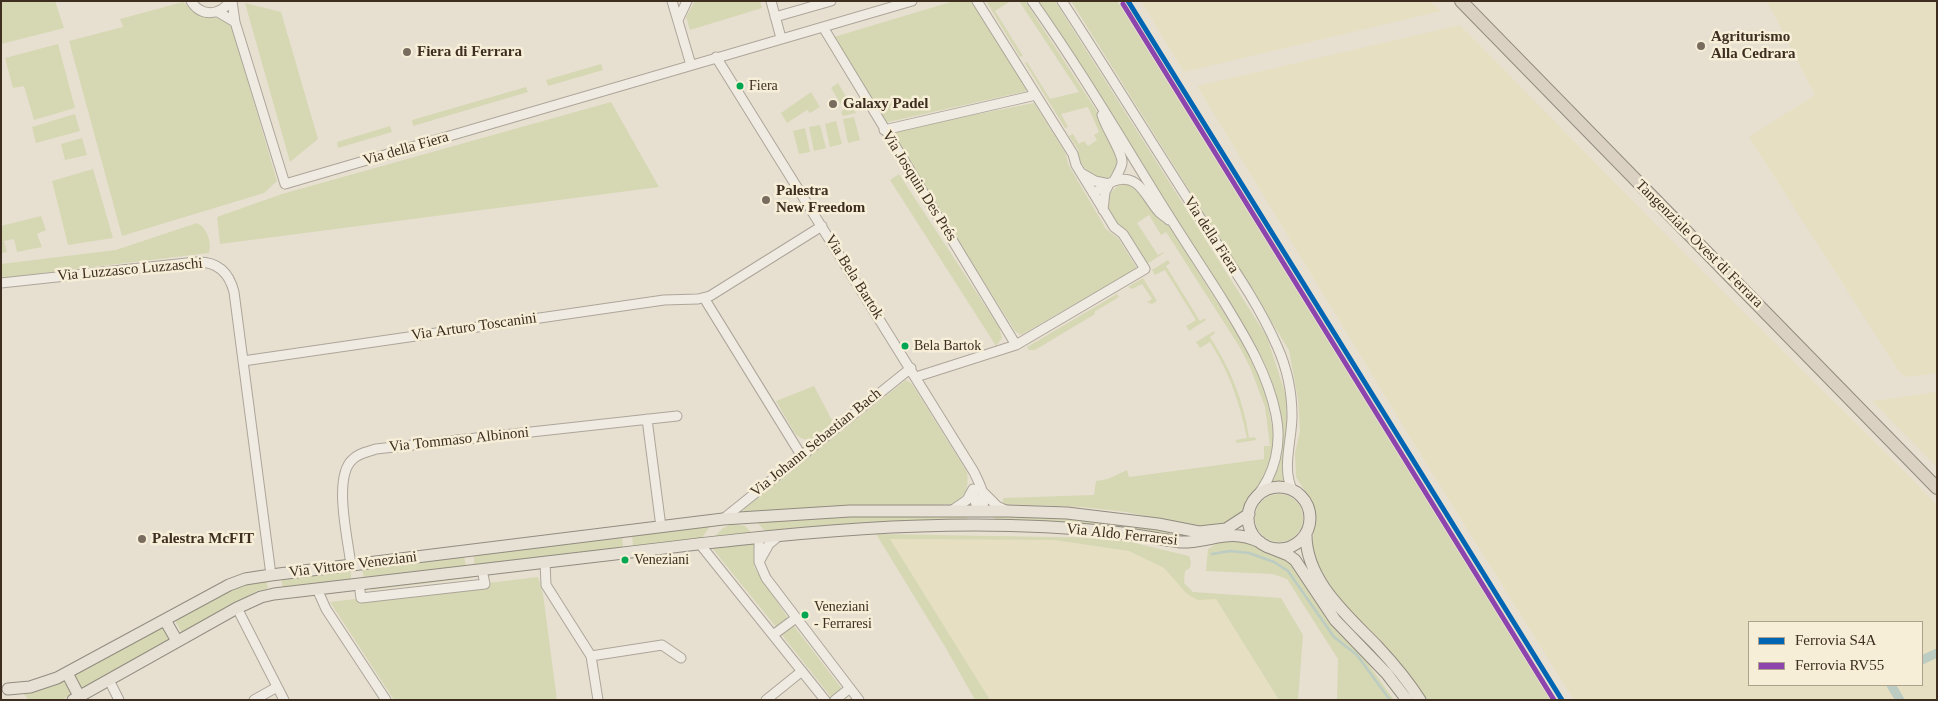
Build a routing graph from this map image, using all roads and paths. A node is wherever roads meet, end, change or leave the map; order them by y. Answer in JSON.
{"nodes":[{"id":1,"x":190,"y":1,"type":"edge"},
{"id":2,"x":231,"y":1,"type":"edge"},
{"id":3,"x":672,"y":1,"type":"edge"},
{"id":4,"x":687,"y":1,"type":"edge"},
{"id":5,"x":770,"y":1,"type":"edge"},
{"id":6,"x":831,"y":1,"type":"edge"},
{"id":7,"x":912,"y":1,"type":"edge"},
{"id":8,"x":977,"y":1,"type":"edge"},
{"id":9,"x":1032,"y":1,"type":"edge"},
{"id":10,"x":1062,"y":1,"type":"edge"},
{"id":11,"x":1460,"y":1,"type":"edge"},
{"id":12,"x":218,"y":12,"type":"junction"},
{"id":13,"x":775,"y":17,"type":"junction"},
{"id":14,"x":678,"y":20,"type":"junction"},
{"id":15,"x":235,"y":22,"type":"junction"},
{"id":16,"x":822,"y":27,"type":"junction"},
{"id":17,"x":781,"y":38,"type":"junction"},
{"id":18,"x":716,"y":57,"type":"junction"},
{"id":19,"x":690,"y":65,"type":"junction"},
{"id":20,"x":1036,"y":95,"type":"junction"},
{"id":21,"x":1100,"y":107,"type":"junction"},
{"id":22,"x":884,"y":130,"type":"junction"},
{"id":23,"x":1081,"y":173,"type":"junction"},
{"id":24,"x":1111,"y":182,"type":"junction"},
{"id":25,"x":1093,"y":193,"type":"junction"},
{"id":26,"x":1103,"y":210,"type":"junction"},
{"id":27,"x":1174,"y":225,"type":"junction"},
{"id":28,"x":822,"y":226,"type":"junction"},
{"id":29,"x":1,"y":283,"type":"edge"},
{"id":30,"x":704,"y":298,"type":"junction"},
{"id":31,"x":1016,"y":345,"type":"junction"},
{"id":32,"x":243,"y":361,"type":"junction"},
{"id":33,"x":911,"y":368,"type":"junction"},
{"id":34,"x":916,"y":378,"type":"junction"},
{"id":35,"x":676,"y":416,"type":"dead end"},
{"id":36,"x":647,"y":419,"type":"junction"},
{"id":37,"x":801,"y":455,"type":"junction"},
{"id":38,"x":974,"y":472,"type":"junction"},
{"id":39,"x":1937,"y":488,"type":"edge"},
{"id":40,"x":973,"y":491,"type":"junction"},
{"id":41,"x":983,"y":491,"type":"junction"},
{"id":42,"x":1293,"y":491,"type":"junction"},
{"id":43,"x":1256,"y":497,"type":"junction"},
{"id":44,"x":952,"y":511,"type":"junction"},
{"id":45,"x":982,"y":511,"type":"junction"},
{"id":46,"x":1008,"y":511,"type":"junction"},
{"id":47,"x":1248,"y":514,"type":"junction"},
{"id":48,"x":746,"y":518,"type":"junction"},
{"id":49,"x":723,"y":519,"type":"junction"},
{"id":50,"x":983,"y":525,"type":"junction"},
{"id":51,"x":661,"y":527,"type":"junction"},
{"id":52,"x":627,"y":531,"type":"junction"},
{"id":53,"x":1306,"y":533,"type":"junction"},
{"id":54,"x":780,"y":536,"type":"junction"},
{"id":55,"x":757,"y":537,"type":"junction"},
{"id":56,"x":704,"y":543,"type":"junction"},
{"id":57,"x":1264,"y":545,"type":"junction"},
{"id":58,"x":468,"y":550,"type":"junction"},
{"id":59,"x":628,"y":552,"type":"junction"},
{"id":60,"x":545,"y":562,"type":"junction"},
{"id":61,"x":759,"y":562,"type":"junction"},
{"id":62,"x":354,"y":564,"type":"junction"},
{"id":63,"x":482,"y":570,"type":"junction"},
{"id":64,"x":469,"y":571,"type":"junction"},
{"id":65,"x":272,"y":574,"type":"junction"},
{"id":66,"x":358,"y":584,"type":"junction"},
{"id":67,"x":317,"y":589,"type":"junction"},
{"id":68,"x":274,"y":594,"type":"junction"},
{"id":69,"x":237,"y":608,"type":"junction"},
{"id":70,"x":796,"y":618,"type":"junction"},
{"id":71,"x":165,"y":620,"type":"junction"},
{"id":72,"x":773,"y":635,"type":"junction"},
{"id":73,"x":177,"y":642,"type":"junction"},
{"id":74,"x":591,"y":656,"type":"junction"},
{"id":75,"x":681,"y":658,"type":"dead end"},
{"id":76,"x":802,"y":671,"type":"junction"},
{"id":77,"x":67,"y":673,"type":"junction"},
{"id":78,"x":108,"y":680,"type":"junction"},
{"id":79,"x":276,"y":687,"type":"junction"},
{"id":80,"x":3,"y":688,"type":"edge"},
{"id":81,"x":850,"y":688,"type":"junction"},
{"id":82,"x":76,"y":698,"type":"edge"},
{"id":83,"x":21,"y":700,"type":"edge"},
{"id":84,"x":120,"y":700,"type":"edge"},
{"id":85,"x":254,"y":700,"type":"edge"},
{"id":86,"x":284,"y":700,"type":"edge"},
{"id":87,"x":386,"y":700,"type":"edge"},
{"id":88,"x":598,"y":700,"type":"edge"},
{"id":89,"x":766,"y":700,"type":"edge"},
{"id":90,"x":825,"y":700,"type":"edge"},
{"id":91,"x":835,"y":700,"type":"edge"},
{"id":92,"x":859,"y":700,"type":"edge"},
{"id":93,"x":1407,"y":700,"type":"edge"},
{"id":94,"x":1420,"y":700,"type":"edge"}],
"edges":[{"from":1,"to":12,"type":"street"},
{"from":2,"to":12,"type":"street","name":"Via della Fiera"},
{"from":2,"to":15,"type":"street","name":"Via della Fiera"},
{"from":3,"to":14,"type":"street"},
{"from":4,"to":14,"type":"street"},
{"from":5,"to":13,"type":"street"},
{"from":6,"to":13,"type":"street"},
{"from":7,"to":16,"type":"street","name":"Via della Fiera"},
{"from":8,"to":20,"type":"street"},
{"from":9,"to":21,"type":"street","name":"Via della Fiera"},
{"from":10,"to":42,"type":"street","name":"Via della Fiera"},
{"from":11,"to":39,"type":"highway","name":"Tangenziale Ovest di Ferrara"},
{"from":12,"to":15,"type":"street"},
{"from":13,"to":17,"type":"street"},
{"from":14,"to":19,"type":"street"},
{"from":15,"to":19,"type":"street","name":"Via della Fiera"},
{"from":16,"to":17,"type":"street","name":"Via della Fiera"},
{"from":16,"to":22,"type":"street","name":"Via Josquin Des Prés"},
{"from":17,"to":18,"type":"street","name":"Via della Fiera"},
{"from":18,"to":19,"type":"street","name":"Via della Fiera"},
{"from":18,"to":28,"type":"street","name":"Via Bela Bartok"},
{"from":20,"to":22,"type":"street"},
{"from":20,"to":23,"type":"street"},
{"from":21,"to":24,"type":"street","name":"Via della Fiera"},
{"from":21,"to":27,"type":"street","name":"Via della Fiera"},
{"from":22,"to":31,"type":"street","name":"Via Josquin Des Prés"},
{"from":23,"to":24,"type":"street","name":"Via della Fiera"},
{"from":23,"to":25,"type":"street"},
{"from":24,"to":25,"type":"street"},
{"from":24,"to":26,"type":"street","name":"Via della Fiera"},
{"from":24,"to":27,"type":"street","name":"Via della Fiera"},
{"from":25,"to":26,"type":"street"},
{"from":26,"to":31,"type":"street"},
{"from":27,"to":43,"type":"street","name":"Via della Fiera"},
{"from":28,"to":30,"type":"street","name":"Via Arturo Toscanini"},
{"from":28,"to":33,"type":"street","name":"Via Bela Bartok"},
{"from":29,"to":32,"type":"street","name":"Via Luzzasco Luzzaschi"},
{"from":30,"to":32,"type":"street","name":"Via Arturo Toscanini"},
{"from":30,"to":37,"type":"street"},
{"from":31,"to":34,"type":"street"},
{"from":32,"to":65,"type":"street"},
{"from":33,"to":34,"type":"street","name":"Via Bela Bartok"},
{"from":33,"to":37,"type":"street","name":"Via Johann Sebastian Bach"},
{"from":34,"to":38,"type":"street","name":"Via Bela Bartok"},
{"from":35,"to":36,"type":"street","name":"Via Tommaso Albinoni"},
{"from":36,"to":51,"type":"street"},
{"from":36,"to":62,"type":"street","name":"Via Tommaso Albinoni"},
{"from":37,"to":49,"type":"street","name":"Via Johann Sebastian Bach"},
{"from":38,"to":40,"type":"street"},
{"from":38,"to":41,"type":"street","name":"Via Bela Bartok"},
{"from":40,"to":44,"type":"street"},
{"from":40,"to":45,"type":"street"},
{"from":41,"to":45,"type":"street","name":"Via Bela Bartok"},
{"from":41,"to":46,"type":"street","name":"Via Bela Bartok"},
{"from":42,"to":43,"type":"main road"},
{"from":42,"to":53,"type":"main road"},
{"from":43,"to":47,"type":"main road"},
{"from":44,"to":45,"type":"main road","name":"Via Aldo Ferraresi"},
{"from":44,"to":48,"type":"main road","name":"Via Aldo Ferraresi"},
{"from":45,"to":46,"type":"main road","name":"Via Aldo Ferraresi"},
{"from":45,"to":50,"type":"main road"},
{"from":46,"to":47,"type":"main road","name":"Via Aldo Ferraresi"},
{"from":47,"to":57,"type":"main road"},
{"from":48,"to":49,"type":"main road","name":"Via Vittore Veneziani"},
{"from":48,"to":55,"type":"main road"},
{"from":49,"to":51,"type":"main road","name":"Via Vittore Veneziani"},
{"from":49,"to":56,"type":"main road"},
{"from":50,"to":54,"type":"main road","name":"Via Aldo Ferraresi"},
{"from":50,"to":57,"type":"main road","name":"Via Aldo Ferraresi"},
{"from":51,"to":52,"type":"main road","name":"Via Vittore Veneziani"},
{"from":52,"to":58,"type":"main road","name":"Via Vittore Veneziani"},
{"from":52,"to":59,"type":"main road"},
{"from":53,"to":57,"type":"main road","name":"Via Aldo Ferraresi"},
{"from":53,"to":94,"type":"main road"},
{"from":54,"to":55,"type":"main road","name":"Via Aldo Ferraresi"},
{"from":54,"to":61,"type":"street"},
{"from":55,"to":56,"type":"main road","name":"Via Vittore Veneziani"},
{"from":55,"to":61,"type":"street"},
{"from":56,"to":59,"type":"main road","name":"Via Vittore Veneziani"},
{"from":56,"to":72,"type":"street"},
{"from":57,"to":93,"type":"main road","name":"Via Aldo Ferraresi"},
{"from":58,"to":62,"type":"main road","name":"Via Vittore Veneziani"},
{"from":58,"to":64,"type":"main road"},
{"from":59,"to":60,"type":"main road","name":"Via Vittore Veneziani"},
{"from":60,"to":63,"type":"main road","name":"Via Vittore Veneziani"},
{"from":60,"to":74,"type":"street"},
{"from":61,"to":70,"type":"street"},
{"from":62,"to":65,"type":"main road","name":"Via Vittore Veneziani"},
{"from":62,"to":66,"type":"main road"},
{"from":63,"to":64,"type":"main road","name":"Via Vittore Veneziani"},
{"from":63,"to":66,"type":"street"},
{"from":64,"to":66,"type":"main road","name":"Via Vittore Veneziani"},
{"from":65,"to":68,"type":"main road"},
{"from":65,"to":71,"type":"main road","name":"Via Vittore Veneziani"},
{"from":66,"to":67,"type":"main road","name":"Via Vittore Veneziani"},
{"from":67,"to":68,"type":"main road","name":"Via Vittore Veneziani"},
{"from":67,"to":87,"type":"street"},
{"from":68,"to":69,"type":"main road","name":"Via Vittore Veneziani"},
{"from":69,"to":73,"type":"main road","name":"Via Vittore Veneziani"},
{"from":69,"to":79,"type":"street"},
{"from":70,"to":72,"type":"street"},
{"from":70,"to":81,"type":"street"},
{"from":71,"to":73,"type":"main road"},
{"from":71,"to":77,"type":"main road","name":"Via Vittore Veneziani"},
{"from":72,"to":76,"type":"street"},
{"from":73,"to":78,"type":"main road","name":"Via Vittore Veneziani"},
{"from":74,"to":75,"type":"street"},
{"from":74,"to":88,"type":"street"},
{"from":76,"to":89,"type":"street"},
{"from":76,"to":90,"type":"street"},
{"from":77,"to":80,"type":"main road","name":"Via Vittore Veneziani"},
{"from":77,"to":82,"type":"main road"},
{"from":78,"to":82,"type":"main road","name":"Via Vittore Veneziani"},
{"from":78,"to":84,"type":"street"},
{"from":79,"to":85,"type":"street"},
{"from":79,"to":86,"type":"street"},
{"from":80,"to":83,"type":"main road"},
{"from":81,"to":91,"type":"street"},
{"from":81,"to":92,"type":"street"}]}
